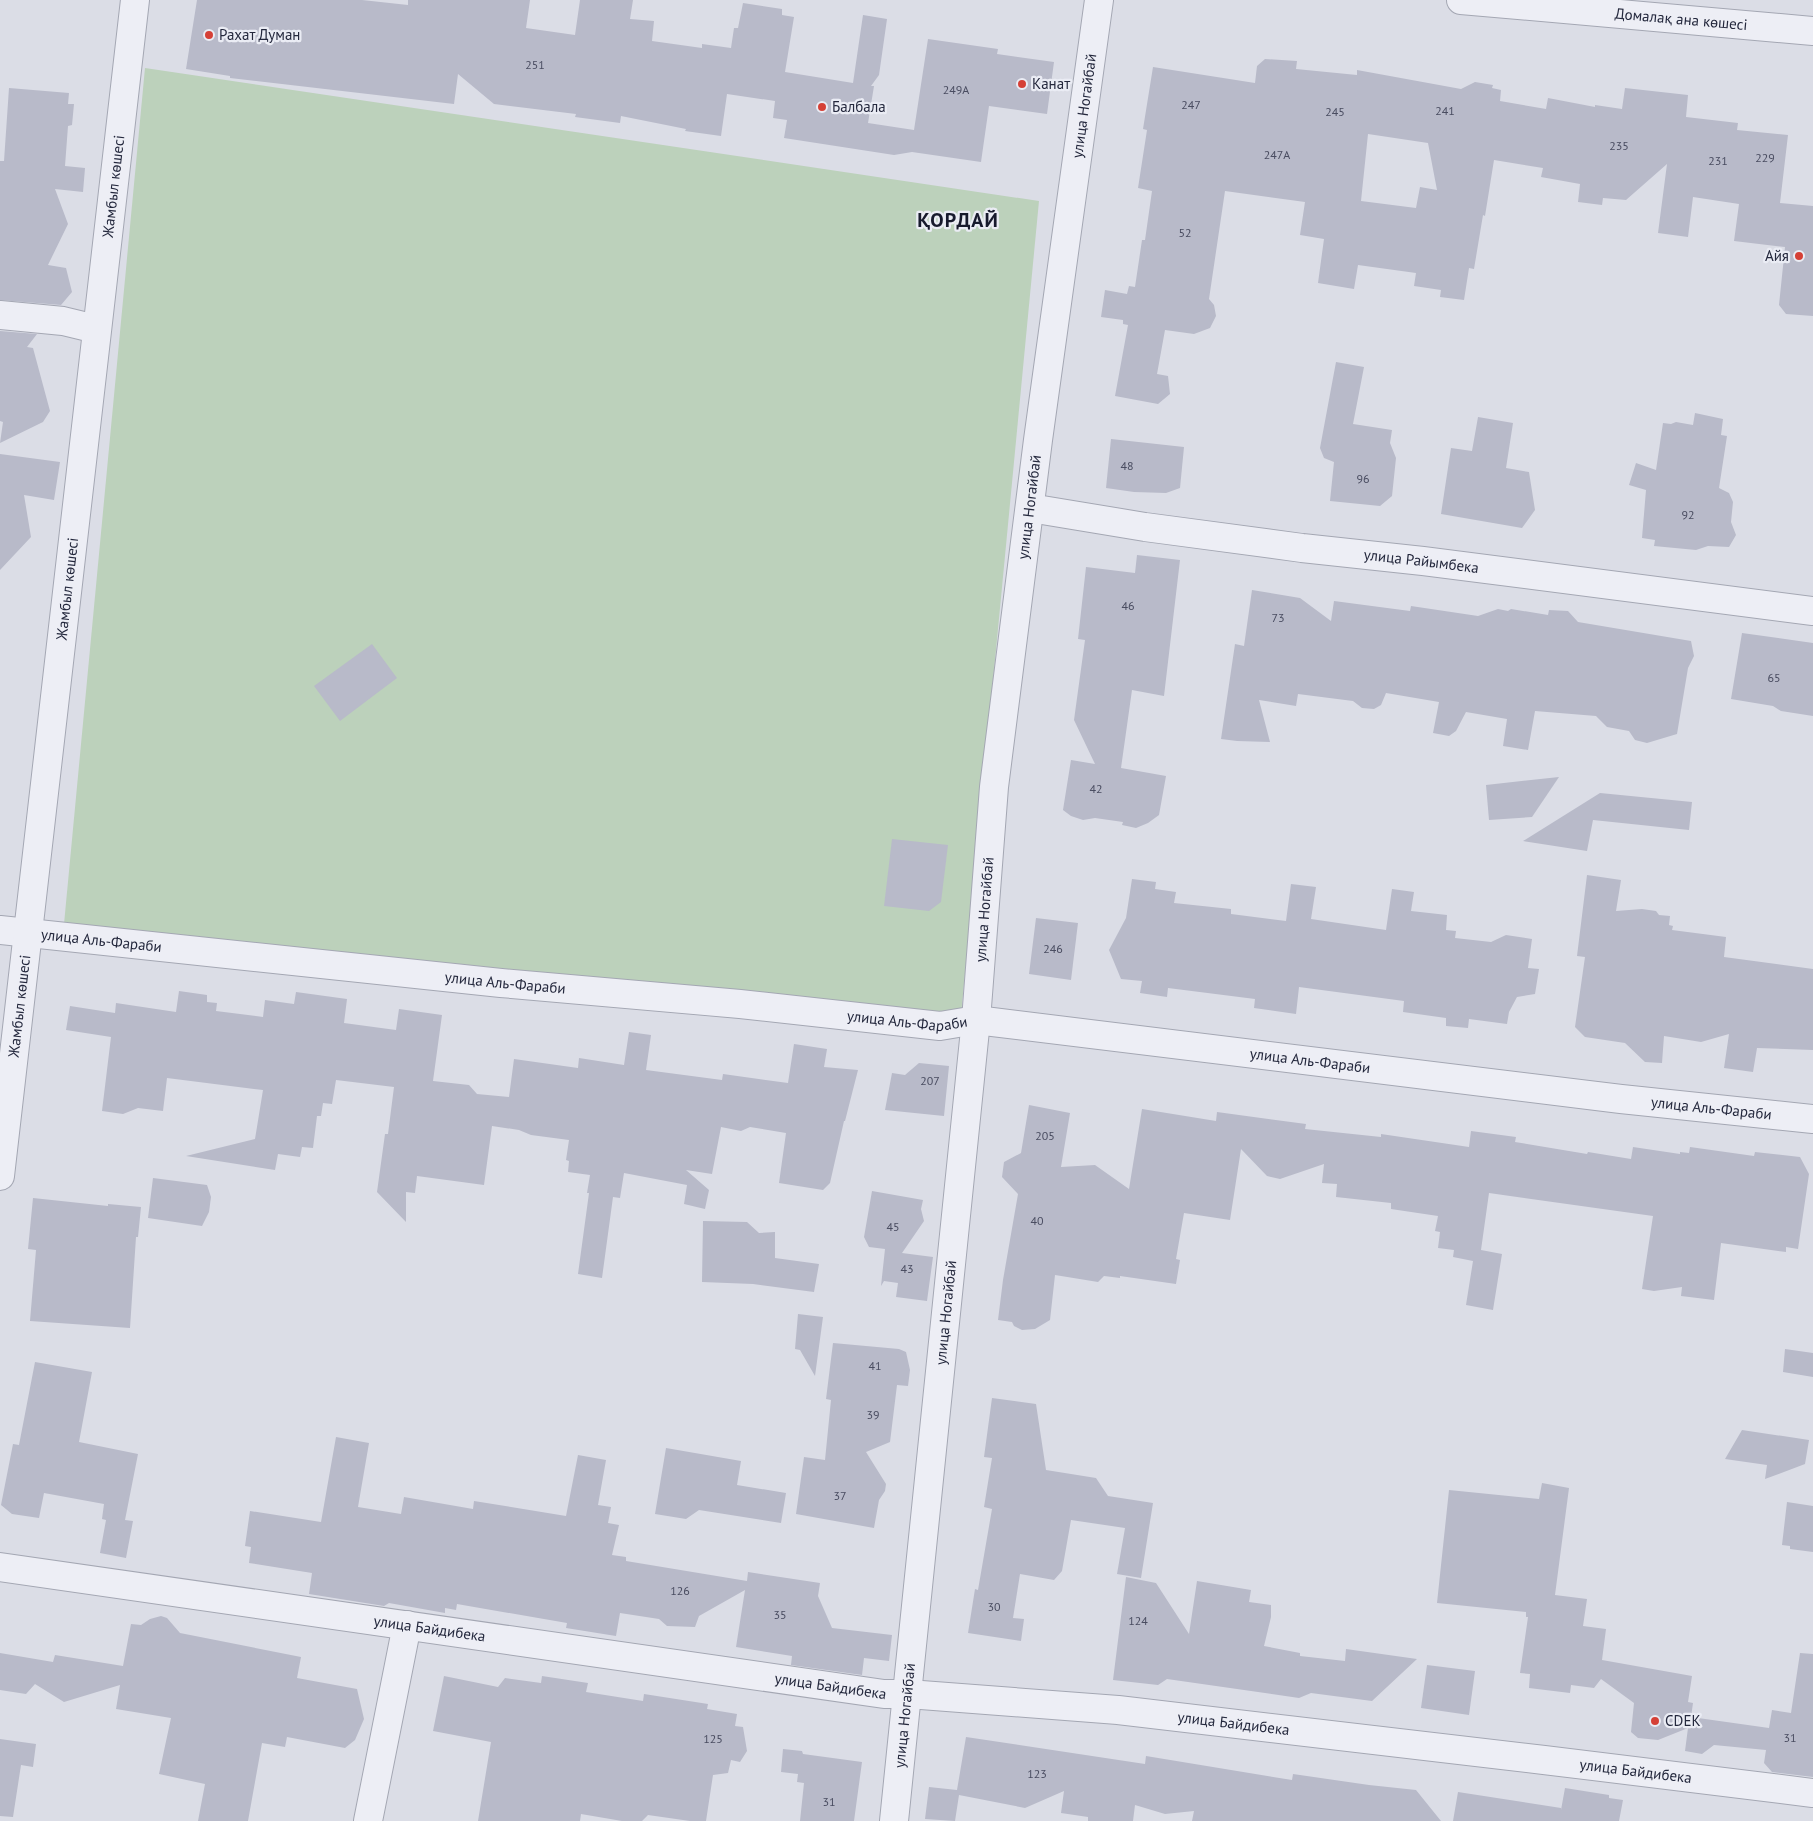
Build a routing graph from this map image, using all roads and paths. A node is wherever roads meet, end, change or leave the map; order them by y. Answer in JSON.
{"nodes":[{"id":1,"x":135,"y":0,"type":"edge"},
{"id":2,"x":1098,"y":0,"type":"edge"},
{"id":3,"x":1461,"y":0,"type":"edge"},
{"id":4,"x":1813,"y":31,"type":"edge"},
{"id":5,"x":0,"y":315,"type":"edge"},
{"id":6,"x":96,"y":329,"type":"junction"},
{"id":7,"x":1030,"y":508,"type":"junction"},
{"id":8,"x":1813,"y":611,"type":"edge"},
{"id":9,"x":0,"y":930,"type":"edge"},
{"id":10,"x":29,"y":932,"type":"junction"},
{"id":11,"x":976,"y":1020,"type":"junction"},
{"id":12,"x":1813,"y":1119,"type":"edge"},
{"id":13,"x":0,"y":1176,"type":"edge"},
{"id":14,"x":0,"y":1567,"type":"edge"},
{"id":15,"x":407,"y":1626,"type":"junction"},
{"id":16,"x":908,"y":1694,"type":"junction"},
{"id":17,"x":1813,"y":1794,"type":"edge"},
{"id":18,"x":368,"y":1821,"type":"edge"},
{"id":19,"x":894,"y":1821,"type":"edge"}],
"edges":[{"from":1,"to":6,"type":"street","name":"Жамбыл көшесі"},
{"from":2,"to":7,"type":"street","name":"улица Ногайбай"},
{"from":3,"to":4,"type":"street","name":"Домалақ ана көшесі"},
{"from":5,"to":6,"type":"street"},
{"from":6,"to":10,"type":"street","name":"Жамбыл көшесі"},
{"from":7,"to":8,"type":"street","name":"улица Райымбека"},
{"from":7,"to":11,"type":"street","name":"улица Ногайбай"},
{"from":9,"to":10,"type":"street","name":"улица Аль-Фараби"},
{"from":10,"to":11,"type":"street","name":"улица Аль-Фараби"},
{"from":10,"to":13,"type":"street","name":"Жамбыл көшесі"},
{"from":11,"to":12,"type":"street","name":"улица Аль-Фараби"},
{"from":11,"to":16,"type":"street","name":"улица Ногайбай"},
{"from":14,"to":15,"type":"street","name":"улица Байдибека"},
{"from":15,"to":16,"type":"street","name":"улица Байдибека"},
{"from":15,"to":18,"type":"street"},
{"from":16,"to":17,"type":"street","name":"улица Байдибека"},
{"from":16,"to":19,"type":"street","name":"улица Ногайбай"}]}
